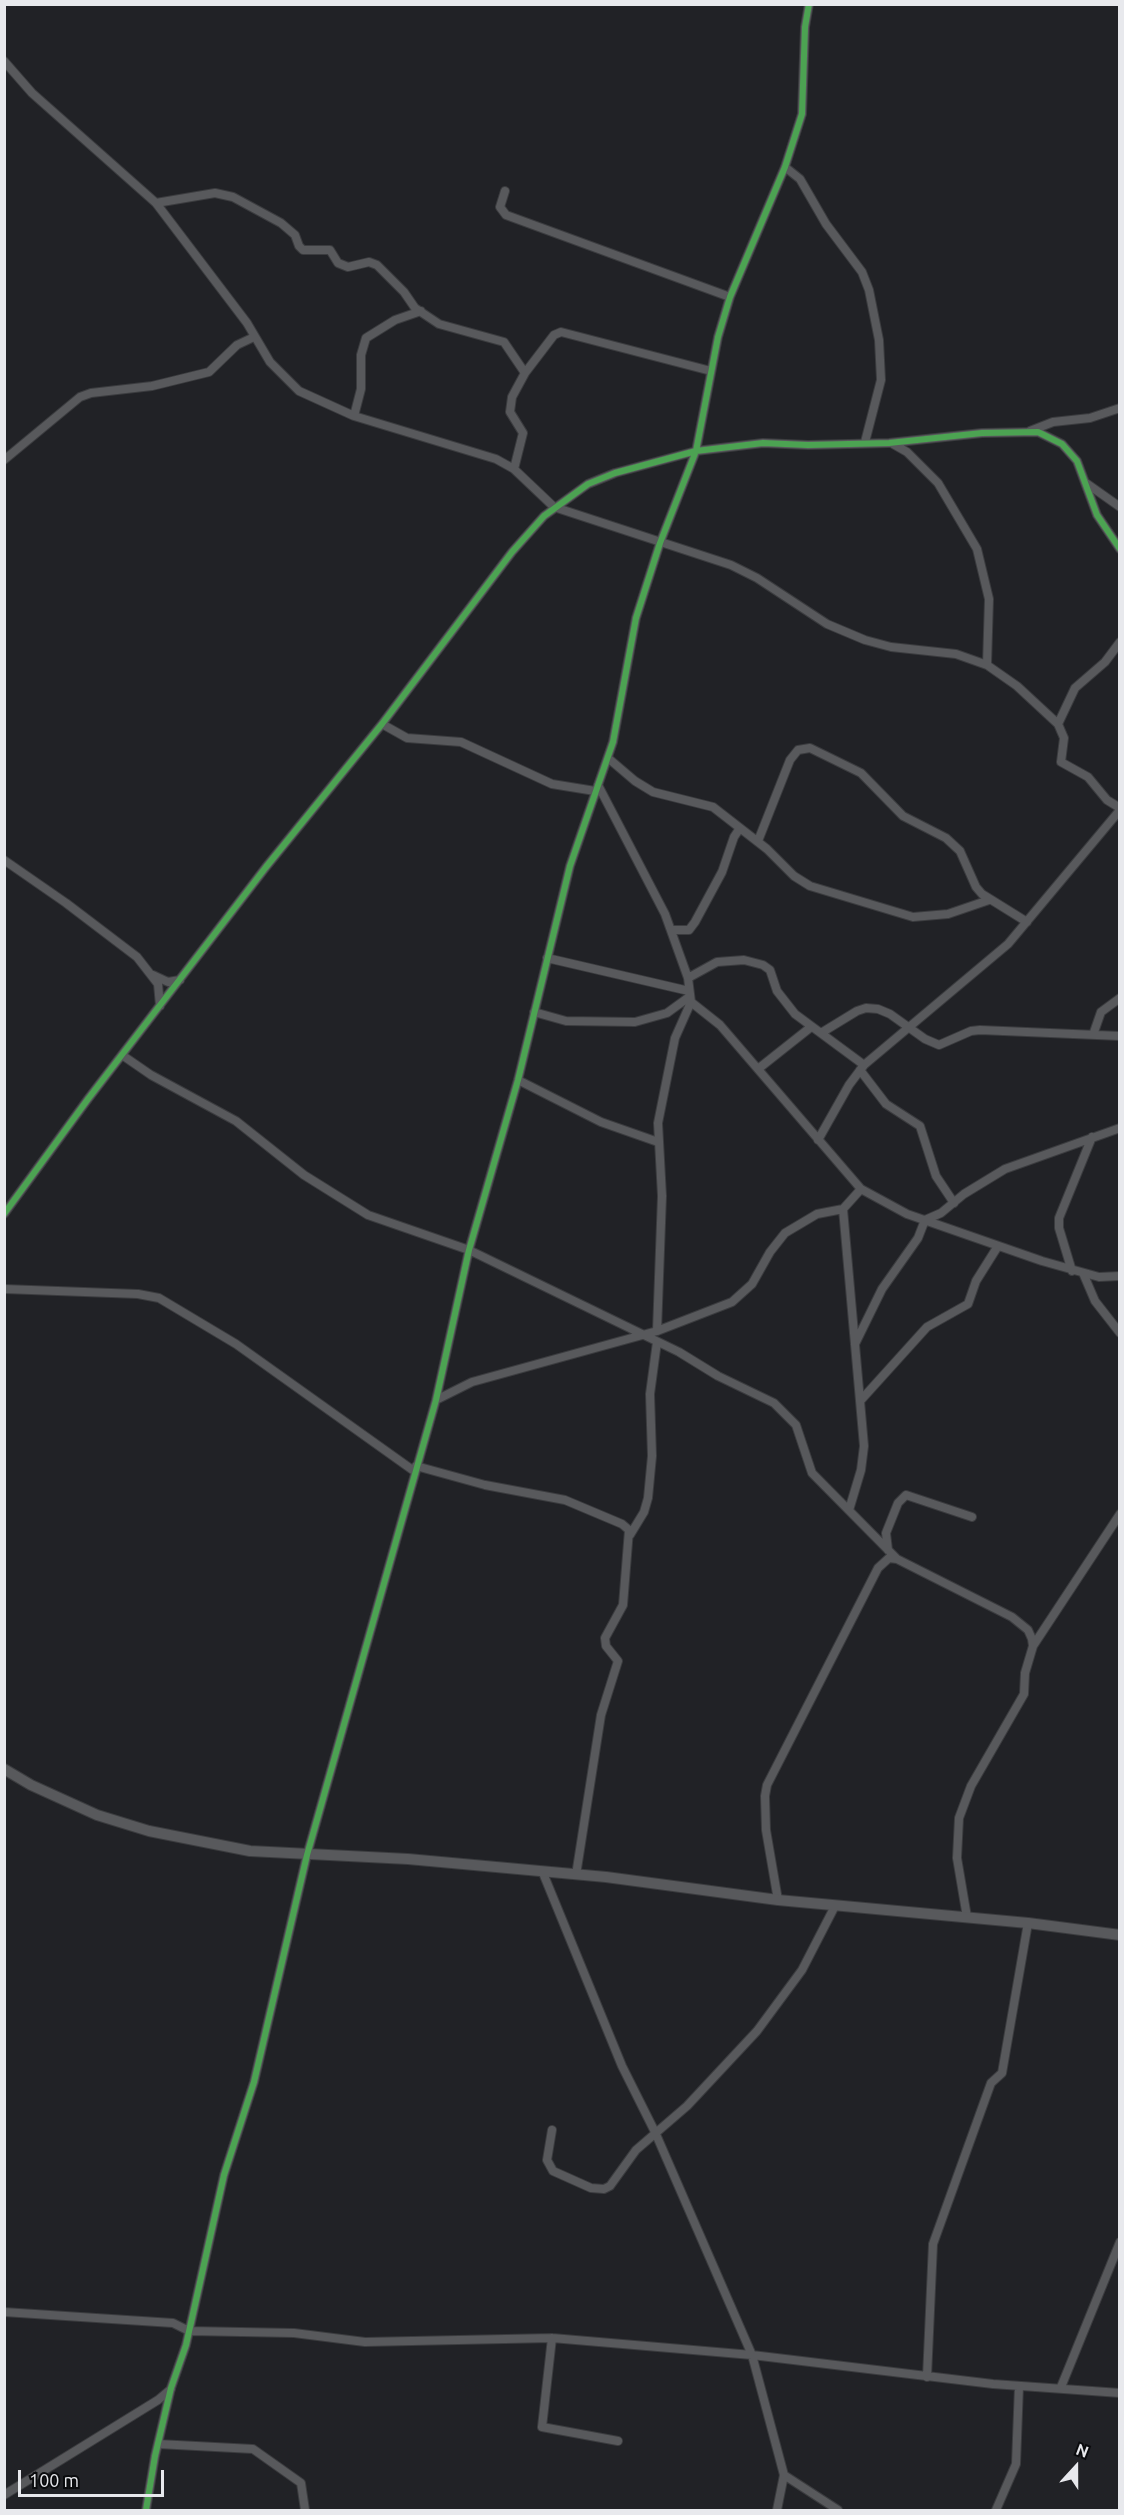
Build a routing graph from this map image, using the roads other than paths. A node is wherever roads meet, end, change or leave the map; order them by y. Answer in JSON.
{"nodes":[{"id":1,"x":809,"y":4,"type":"edge"},
{"id":2,"x":4,"y":61,"type":"edge"},
{"id":3,"x":785,"y":167,"type":"junction"},
{"id":4,"x":505,"y":192,"type":"dead end"},
{"id":5,"x":156,"y":203,"type":"junction"},
{"id":6,"x":730,"y":297,"type":"junction"},
{"id":7,"x":422,"y":310,"type":"junction"},
{"id":8,"x":254,"y":337,"type":"junction"},
{"id":9,"x":711,"y":371,"type":"junction"},
{"id":10,"x":525,"y":373,"type":"junction"},
{"id":11,"x":1119,"y":408,"type":"edge"},
{"id":12,"x":354,"y":416,"type":"junction"},
{"id":13,"x":1029,"y":431,"type":"junction"},
{"id":14,"x":865,"y":442,"type":"junction"},
{"id":15,"x":890,"y":443,"type":"junction"},
{"id":16,"x":696,"y":451,"type":"junction"},
{"id":17,"x":4,"y":460,"type":"edge"},
{"id":18,"x":514,"y":469,"type":"junction"},
{"id":19,"x":1085,"y":483,"type":"junction"},
{"id":20,"x":554,"y":507,"type":"junction"},
{"id":21,"x":1119,"y":507,"type":"edge"},
{"id":22,"x":660,"y":543,"type":"junction"},
{"id":23,"x":1119,"y":549,"type":"edge"},
{"id":24,"x":1119,"y":642,"type":"edge"},
{"id":25,"x":987,"y":665,"type":"junction"},
{"id":26,"x":382,"y":724,"type":"junction"},
{"id":27,"x":1058,"y":724,"type":"junction"},
{"id":28,"x":608,"y":758,"type":"junction"},
{"id":29,"x":596,"y":788,"type":"junction"},
{"id":30,"x":1119,"y":809,"type":"edge"},
{"id":31,"x":740,"y":828,"type":"junction"},
{"id":32,"x":758,"y":841,"type":"junction"},
{"id":33,"x":4,"y":860,"type":"edge"},
{"id":34,"x":989,"y":900,"type":"junction"},
{"id":35,"x":1027,"y":922,"type":"junction"},
{"id":36,"x":671,"y":930,"type":"junction"},
{"id":37,"x":547,"y":958,"type":"junction"},
{"id":38,"x":153,"y":975,"type":"junction"},
{"id":39,"x":688,"y":978,"type":"junction"},
{"id":40,"x":180,"y":980,"type":"junction"},
{"id":41,"x":690,"y":997,"type":"junction"},
{"id":42,"x":1119,"y":998,"type":"edge"},
{"id":43,"x":160,"y":1006,"type":"junction"},
{"id":44,"x":534,"y":1012,"type":"junction"},
{"id":45,"x":811,"y":1027,"type":"junction"},
{"id":46,"x":910,"y":1027,"type":"junction"},
{"id":47,"x":821,"y":1033,"type":"junction"},
{"id":48,"x":1093,"y":1035,"type":"junction"},
{"id":49,"x":1119,"y":1036,"type":"edge"},
{"id":50,"x":123,"y":1055,"type":"junction"},
{"id":51,"x":862,"y":1068,"type":"junction"},
{"id":52,"x":758,"y":1069,"type":"junction"},
{"id":53,"x":518,"y":1080,"type":"junction"},
{"id":54,"x":1119,"y":1128,"type":"edge"},
{"id":55,"x":1092,"y":1137,"type":"junction"},
{"id":56,"x":818,"y":1140,"type":"junction"},
{"id":57,"x":658,"y":1142,"type":"junction"},
{"id":58,"x":861,"y":1189,"type":"junction"},
{"id":59,"x":954,"y":1203,"type":"junction"},
{"id":60,"x":843,"y":1209,"type":"junction"},
{"id":61,"x":4,"y":1214,"type":"edge"},
{"id":62,"x":925,"y":1220,"type":"junction"},
{"id":63,"x":998,"y":1246,"type":"junction"},
{"id":64,"x":469,"y":1250,"type":"junction"},
{"id":65,"x":1072,"y":1271,"type":"junction"},
{"id":66,"x":1083,"y":1273,"type":"junction"},
{"id":67,"x":1119,"y":1276,"type":"edge"},
{"id":68,"x":4,"y":1288,"type":"edge"},
{"id":69,"x":657,"y":1331,"type":"junction"},
{"id":70,"x":1119,"y":1333,"type":"edge"},
{"id":71,"x":640,"y":1335,"type":"junction"},
{"id":72,"x":657,"y":1342,"type":"junction"},
{"id":73,"x":855,"y":1344,"type":"junction"},
{"id":74,"x":436,"y":1400,"type":"junction"},
{"id":75,"x":861,"y":1400,"type":"junction"},
{"id":76,"x":415,"y":1468,"type":"junction"},
{"id":77,"x":849,"y":1510,"type":"junction"},
{"id":78,"x":1119,"y":1514,"type":"edge"},
{"id":79,"x":972,"y":1517,"type":"dead end"},
{"id":80,"x":630,"y":1535,"type":"junction"},
{"id":81,"x":888,"y":1550,"type":"junction"},
{"id":82,"x":897,"y":1559,"type":"junction"},
{"id":83,"x":1033,"y":1646,"type":"junction"},
{"id":84,"x":4,"y":1769,"type":"edge"},
{"id":85,"x":308,"y":1855,"type":"junction"},
{"id":86,"x":543,"y":1873,"type":"junction"},
{"id":87,"x":576,"y":1875,"type":"junction"},
{"id":88,"x":778,"y":1900,"type":"junction"},
{"id":89,"x":835,"y":1906,"type":"junction"},
{"id":90,"x":967,"y":1917,"type":"junction"},
{"id":91,"x":1028,"y":1923,"type":"junction"},
{"id":92,"x":1119,"y":1935,"type":"edge"},
{"id":93,"x":552,"y":2130,"type":"dead end"},
{"id":94,"x":655,"y":2132,"type":"junction"},
{"id":95,"x":1119,"y":2242,"type":"edge"},
{"id":96,"x":4,"y":2312,"type":"edge"},
{"id":97,"x":189,"y":2331,"type":"junction"},
{"id":98,"x":552,"y":2338,"type":"junction"},
{"id":99,"x":752,"y":2355,"type":"junction"},
{"id":100,"x":927,"y":2377,"type":"junction"},
{"id":101,"x":1019,"y":2386,"type":"junction"},
{"id":102,"x":1061,"y":2387,"type":"junction"},
{"id":103,"x":171,"y":2388,"type":"junction"},
{"id":104,"x":1119,"y":2393,"type":"edge"},
{"id":105,"x":618,"y":2441,"type":"dead end"},
{"id":106,"x":158,"y":2444,"type":"junction"},
{"id":107,"x":784,"y":2475,"type":"junction"},
{"id":108,"x":4,"y":2495,"type":"edge"},
{"id":109,"x":146,"y":2511,"type":"edge"},
{"id":110,"x":305,"y":2511,"type":"edge"},
{"id":111,"x":777,"y":2511,"type":"edge"},
{"id":112,"x":838,"y":2511,"type":"edge"},
{"id":113,"x":996,"y":2511,"type":"edge"}],
"edges":[{"from":1,"to":3,"type":"street"},
{"from":2,"to":5,"type":"street"},
{"from":3,"to":6,"type":"street"},
{"from":3,"to":14,"type":"street"},
{"from":4,"to":6,"type":"street"},
{"from":5,"to":7,"type":"street"},
{"from":5,"to":8,"type":"street"},
{"from":6,"to":9,"type":"street"},
{"from":7,"to":10,"type":"street"},
{"from":7,"to":12,"type":"street"},
{"from":8,"to":12,"type":"street"},
{"from":8,"to":17,"type":"street"},
{"from":9,"to":10,"type":"street"},
{"from":9,"to":16,"type":"street"},
{"from":10,"to":18,"type":"street"},
{"from":11,"to":13,"type":"street"},
{"from":12,"to":18,"type":"street"},
{"from":13,"to":15,"type":"street"},
{"from":13,"to":19,"type":"street"},
{"from":14,"to":15,"type":"street"},
{"from":14,"to":16,"type":"street"},
{"from":15,"to":25,"type":"street"},
{"from":16,"to":20,"type":"street"},
{"from":16,"to":22,"type":"street"},
{"from":18,"to":20,"type":"street"},
{"from":19,"to":21,"type":"street"},
{"from":19,"to":23,"type":"street"},
{"from":20,"to":22,"type":"street"},
{"from":20,"to":26,"type":"street"},
{"from":22,"to":25,"type":"street"},
{"from":22,"to":28,"type":"street"},
{"from":24,"to":27,"type":"street"},
{"from":25,"to":27,"type":"street"},
{"from":26,"to":29,"type":"street"},
{"from":26,"to":40,"type":"street"},
{"from":27,"to":30,"type":"street"},
{"from":28,"to":29,"type":"street"},
{"from":28,"to":31,"type":"street"},
{"from":29,"to":36,"type":"street"},
{"from":29,"to":37,"type":"street"},
{"from":30,"to":35,"type":"street"},
{"from":31,"to":32,"type":"street"},
{"from":31,"to":36,"type":"street"},
{"from":32,"to":34,"type":"street"},
{"from":32,"to":34,"type":"street"},
{"from":33,"to":38,"type":"street"},
{"from":34,"to":35,"type":"street"},
{"from":35,"to":46,"type":"street"},
{"from":36,"to":39,"type":"street"},
{"from":37,"to":41,"type":"street"},
{"from":37,"to":44,"type":"street"},
{"from":38,"to":40,"type":"street"},
{"from":38,"to":43,"type":"street"},
{"from":39,"to":41,"type":"street"},
{"from":39,"to":45,"type":"street"},
{"from":40,"to":43,"type":"street"},
{"from":41,"to":44,"type":"street"},
{"from":41,"to":52,"type":"street"},
{"from":41,"to":57,"type":"street"},
{"from":42,"to":48,"type":"street"},
{"from":43,"to":50,"type":"street"},
{"from":44,"to":53,"type":"street"},
{"from":45,"to":47,"type":"street"},
{"from":45,"to":52,"type":"street"},
{"from":46,"to":47,"type":"street"},
{"from":46,"to":48,"type":"street"},
{"from":46,"to":51,"type":"street"},
{"from":47,"to":51,"type":"street"},
{"from":48,"to":49,"type":"street"},
{"from":50,"to":61,"type":"street"},
{"from":50,"to":64,"type":"street"},
{"from":51,"to":56,"type":"street"},
{"from":51,"to":59,"type":"street"},
{"from":52,"to":56,"type":"street"},
{"from":53,"to":57,"type":"street"},
{"from":53,"to":64,"type":"street"},
{"from":54,"to":55,"type":"street"},
{"from":55,"to":59,"type":"street"},
{"from":55,"to":65,"type":"street"},
{"from":56,"to":58,"type":"street"},
{"from":57,"to":69,"type":"street"},
{"from":58,"to":60,"type":"street"},
{"from":58,"to":62,"type":"street"},
{"from":59,"to":62,"type":"street"},
{"from":60,"to":69,"type":"street"},
{"from":60,"to":73,"type":"street"},
{"from":62,"to":63,"type":"street"},
{"from":62,"to":73,"type":"street"},
{"from":63,"to":65,"type":"street"},
{"from":63,"to":75,"type":"street"},
{"from":64,"to":71,"type":"street"},
{"from":64,"to":74,"type":"street"},
{"from":65,"to":66,"type":"street"},
{"from":66,"to":67,"type":"street"},
{"from":66,"to":70,"type":"street"},
{"from":68,"to":76,"type":"street"},
{"from":69,"to":71,"type":"street"},
{"from":71,"to":72,"type":"street"},
{"from":71,"to":74,"type":"street"},
{"from":72,"to":77,"type":"street"},
{"from":72,"to":80,"type":"street"},
{"from":73,"to":75,"type":"street"},
{"from":74,"to":76,"type":"street"},
{"from":75,"to":77,"type":"street"},
{"from":76,"to":80,"type":"street"},
{"from":76,"to":85,"type":"street"},
{"from":77,"to":81,"type":"street"},
{"from":78,"to":83,"type":"street"},
{"from":79,"to":81,"type":"street"},
{"from":80,"to":87,"type":"street"},
{"from":81,"to":82,"type":"street"},
{"from":82,"to":83,"type":"street"},
{"from":82,"to":88,"type":"street"},
{"from":83,"to":90,"type":"street"},
{"from":84,"to":85,"type":"street"},
{"from":85,"to":86,"type":"street"},
{"from":85,"to":97,"type":"street"},
{"from":86,"to":87,"type":"street"},
{"from":86,"to":94,"type":"street"},
{"from":87,"to":88,"type":"street"},
{"from":88,"to":89,"type":"street"},
{"from":89,"to":90,"type":"street"},
{"from":89,"to":94,"type":"street"},
{"from":90,"to":91,"type":"street"},
{"from":91,"to":92,"type":"street"},
{"from":91,"to":100,"type":"street"},
{"from":93,"to":94,"type":"street"},
{"from":94,"to":99,"type":"street"},
{"from":95,"to":102,"type":"street"},
{"from":96,"to":97,"type":"street"},
{"from":97,"to":98,"type":"street"},
{"from":97,"to":103,"type":"street"},
{"from":98,"to":99,"type":"street"},
{"from":98,"to":105,"type":"street"},
{"from":99,"to":100,"type":"street"},
{"from":99,"to":107,"type":"street"},
{"from":100,"to":101,"type":"street"},
{"from":101,"to":102,"type":"street"},
{"from":101,"to":113,"type":"street"},
{"from":102,"to":104,"type":"street"},
{"from":103,"to":106,"type":"street"},
{"from":103,"to":108,"type":"street"},
{"from":106,"to":109,"type":"street"},
{"from":106,"to":110,"type":"street"},
{"from":107,"to":111,"type":"street"},
{"from":107,"to":112,"type":"street"}]}
